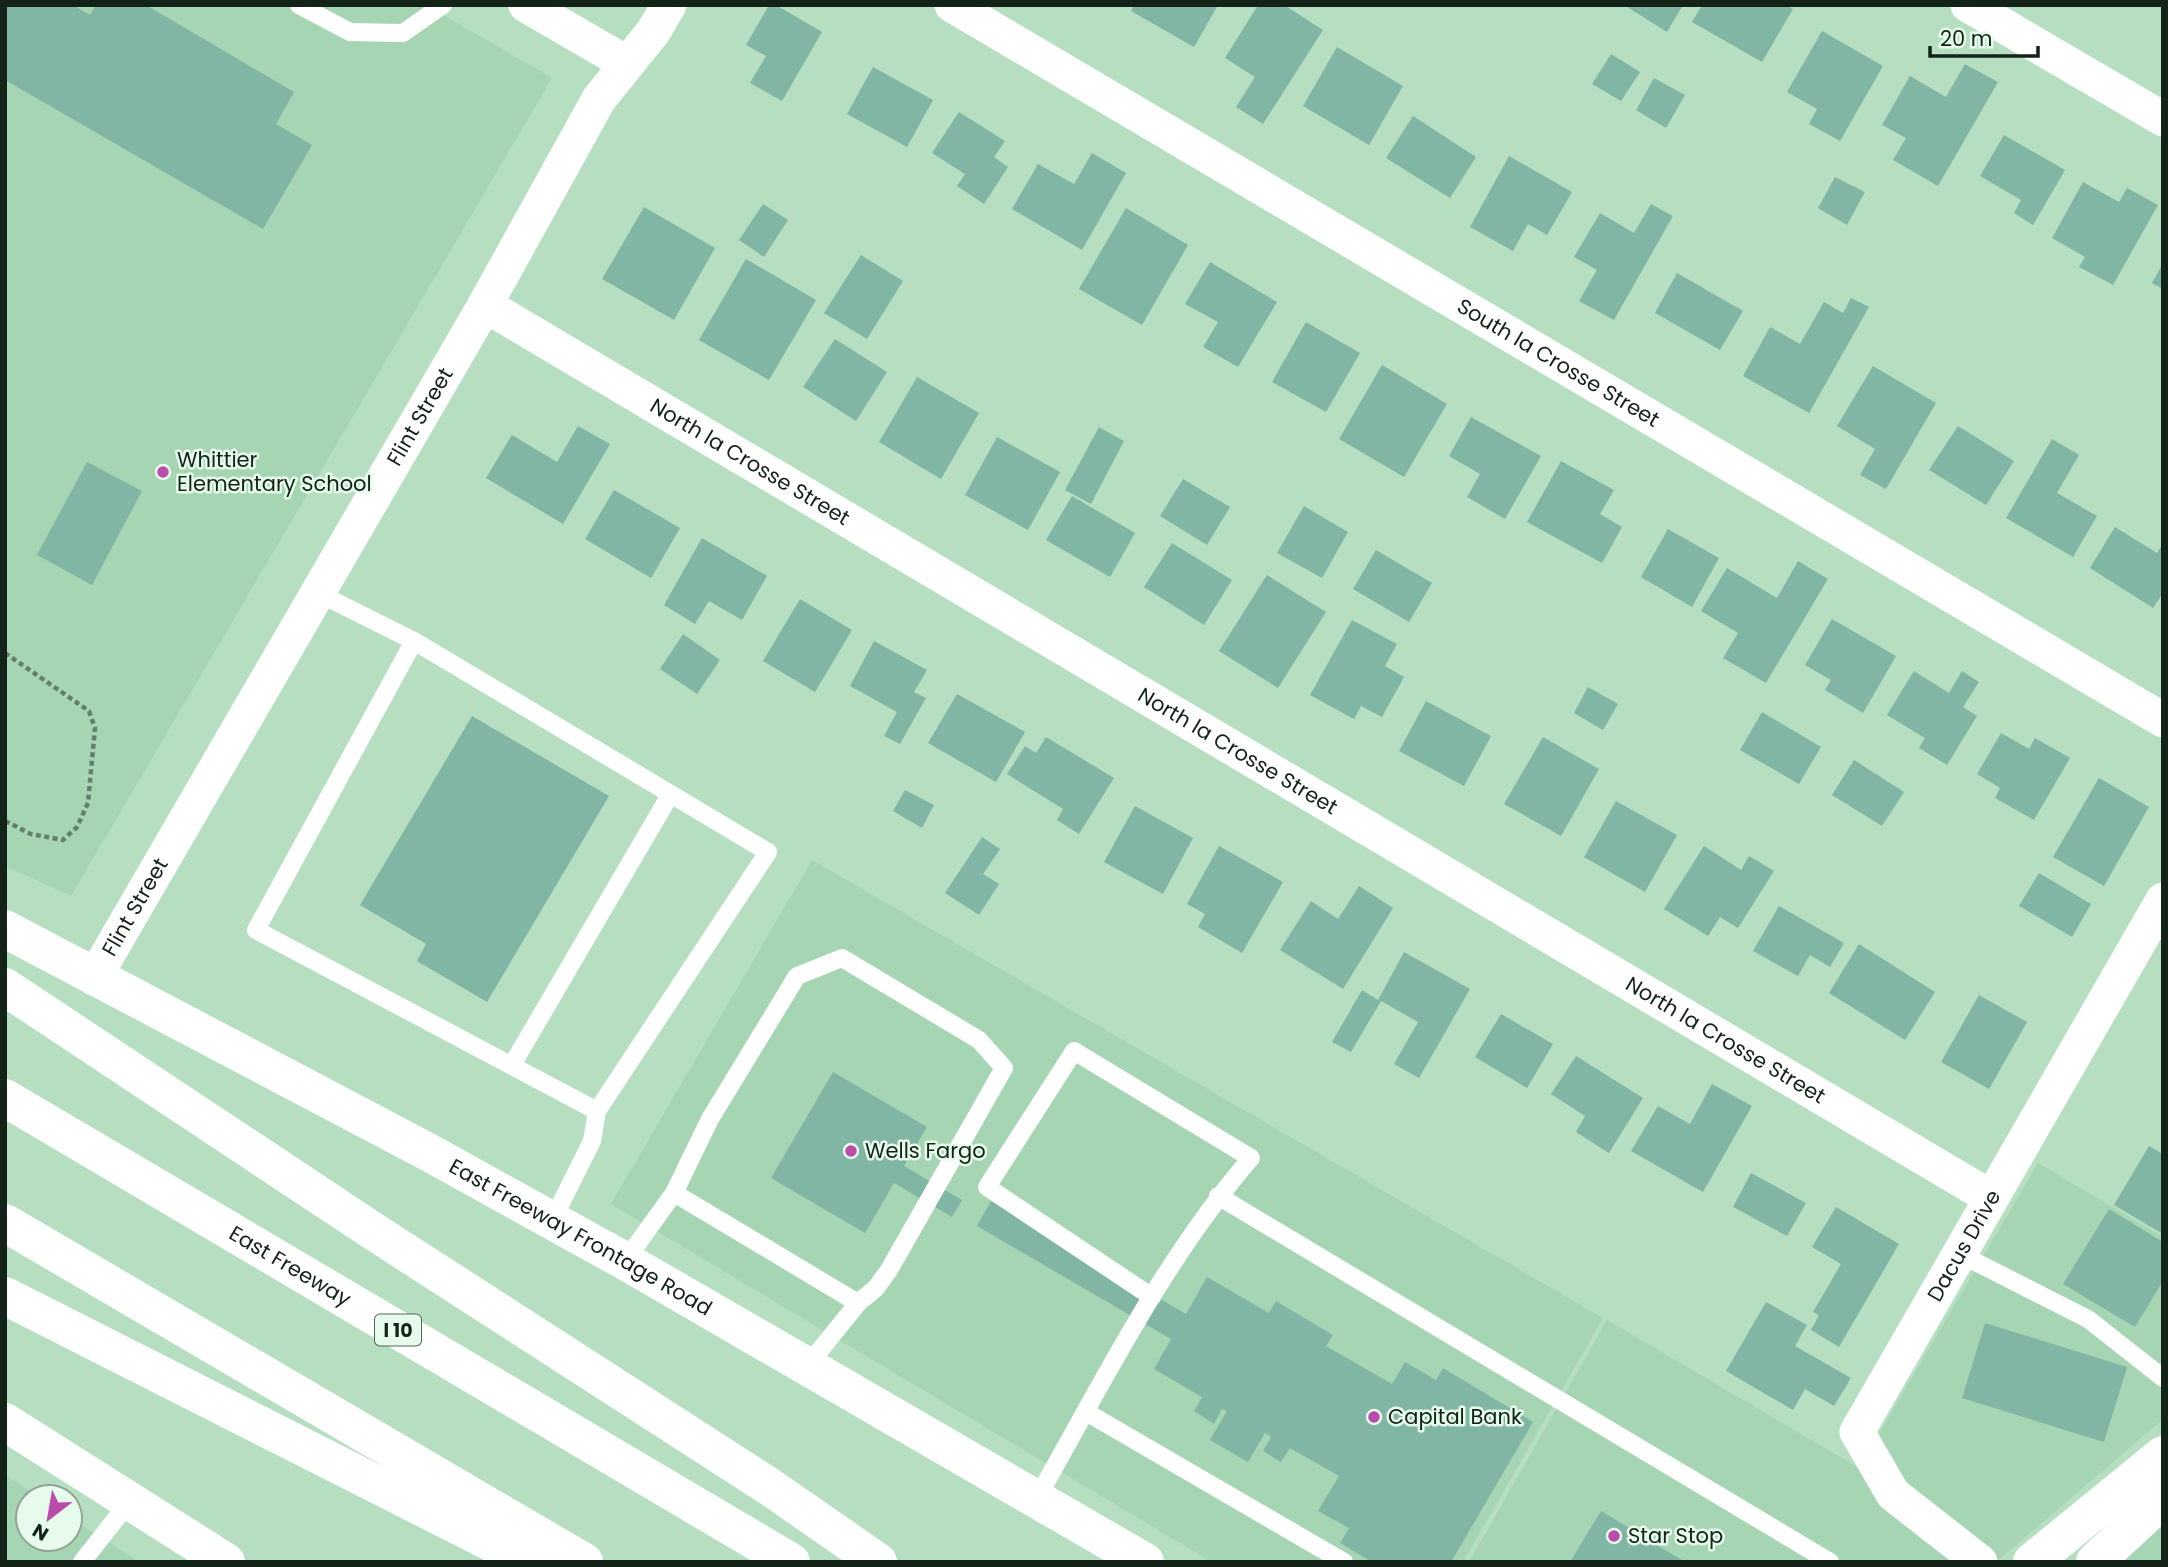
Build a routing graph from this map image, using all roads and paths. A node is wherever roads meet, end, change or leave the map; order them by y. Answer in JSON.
{"nodes":[{"id":1,"x":299,"y":5,"type":"edge"},
{"id":2,"x":443,"y":5,"type":"edge"},
{"id":3,"x":526,"y":5,"type":"edge"},
{"id":4,"x":669,"y":5,"type":"edge"},
{"id":5,"x":952,"y":5,"type":"edge"},
{"id":6,"x":1968,"y":5,"type":"edge"},
{"id":7,"x":626,"y":63,"type":"junction"},
{"id":8,"x":2163,"y":119,"type":"edge"},
{"id":9,"x":485,"y":305,"type":"junction"},
{"id":10,"x":318,"y":593,"type":"junction"},
{"id":11,"x":414,"y":641,"type":"junction"},
{"id":12,"x":5,"y":653,"type":"edge"},
{"id":13,"x":2163,"y":720,"type":"edge"},
{"id":14,"x":670,"y":795,"type":"junction"},
{"id":15,"x":5,"y":821,"type":"edge"},
{"id":16,"x":2163,"y":900,"type":"edge"},
{"id":17,"x":5,"y":929,"type":"edge"},
{"id":18,"x":94,"y":978,"type":"junction"},
{"id":19,"x":5,"y":987,"type":"edge"},
{"id":20,"x":512,"y":1065,"type":"junction"},
{"id":21,"x":5,"y":1098,"type":"edge"},
{"id":22,"x":597,"y":1111,"type":"junction"},
{"id":23,"x":674,"y":1193,"type":"junction"},
{"id":24,"x":1218,"y":1196,"type":"junction"},
{"id":25,"x":1990,"y":1197,"type":"junction"},
{"id":26,"x":552,"y":1221,"type":"junction"},
{"id":27,"x":5,"y":1223,"type":"edge"},
{"id":28,"x":1958,"y":1253,"type":"junction"},
{"id":29,"x":625,"y":1261,"type":"junction"},
{"id":30,"x":5,"y":1296,"type":"edge"},
{"id":31,"x":1152,"y":1297,"type":"junction"},
{"id":32,"x":858,"y":1303,"type":"junction"},
{"id":33,"x":808,"y":1365,"type":"junction"},
{"id":34,"x":2163,"y":1378,"type":"edge"},
{"id":35,"x":1086,"y":1412,"type":"junction"},
{"id":36,"x":5,"y":1422,"type":"edge"},
{"id":37,"x":2163,"y":1455,"type":"edge"},
{"id":38,"x":1037,"y":1498,"type":"junction"},
{"id":39,"x":129,"y":1502,"type":"junction"},
{"id":40,"x":2160,"y":1507,"type":"edge"},
{"id":41,"x":82,"y":1562,"type":"edge"},
{"id":42,"x":226,"y":1562,"type":"edge"},
{"id":43,"x":530,"y":1562,"type":"edge"},
{"id":44,"x":584,"y":1562,"type":"edge"},
{"id":45,"x":791,"y":1562,"type":"edge"},
{"id":46,"x":878,"y":1562,"type":"edge"},
{"id":47,"x":1144,"y":1562,"type":"edge"},
{"id":48,"x":1344,"y":1562,"type":"edge"},
{"id":49,"x":1830,"y":1562,"type":"edge"},
{"id":50,"x":1980,"y":1562,"type":"edge"},
{"id":51,"x":2032,"y":1562,"type":"edge"},
{"id":52,"x":2095,"y":1562,"type":"edge"}],
"edges":[{"from":1,"to":2,"type":"lane"},
{"from":3,"to":7,"type":"street"},
{"from":4,"to":7,"type":"street","name":"Flint Street"},
{"from":5,"to":13,"type":"street","name":"South la Crosse Street"},
{"from":6,"to":8,"type":"street"},
{"from":7,"to":9,"type":"street","name":"Flint Street"},
{"from":9,"to":10,"type":"street","name":"Flint Street"},
{"from":9,"to":25,"type":"street","name":"North la Crosse Street"},
{"from":10,"to":11,"type":"lane"},
{"from":10,"to":18,"type":"street","name":"Flint Street"},
{"from":11,"to":14,"type":"lane"},
{"from":11,"to":20,"type":"lane"},
{"from":12,"to":15,"type":"path"},
{"from":14,"to":20,"type":"lane"},
{"from":14,"to":22,"type":"lane"},
{"from":16,"to":25,"type":"street","name":"Dacus Drive"},
{"from":17,"to":18,"type":"main road","name":"East Freeway Frontage Road"},
{"from":18,"to":26,"type":"main road","name":"East Freeway Frontage Road"},
{"from":19,"to":46,"type":"main road"},
{"from":20,"to":22,"type":"lane"},
{"from":21,"to":45,"type":"main road","name":"East Freeway","number":"I 10"},
{"from":22,"to":26,"type":"lane"},
{"from":23,"to":29,"type":"lane"},
{"from":23,"to":32,"type":"lane"},
{"from":23,"to":32,"type":"lane"},
{"from":24,"to":31,"type":"lane"},
{"from":24,"to":31,"type":"lane"},
{"from":24,"to":49,"type":"lane"},
{"from":25,"to":28,"type":"street","name":"Dacus Drive"},
{"from":26,"to":29,"type":"main road","name":"East Freeway Frontage Road"},
{"from":27,"to":44,"type":"main road"},
{"from":28,"to":34,"type":"lane"},
{"from":28,"to":50,"type":"street","name":"Dacus Drive"},
{"from":29,"to":33,"type":"main road","name":"East Freeway Frontage Road"},
{"from":30,"to":43,"type":"main road"},
{"from":31,"to":35,"type":"lane"},
{"from":32,"to":33,"type":"lane"},
{"from":33,"to":38,"type":"main road","name":"East Freeway Frontage Road"},
{"from":35,"to":38,"type":"lane"},
{"from":35,"to":48,"type":"lane"},
{"from":36,"to":39,"type":"main road"},
{"from":37,"to":51,"type":"main road"},
{"from":38,"to":47,"type":"main road","name":"East Freeway Frontage Road"},
{"from":39,"to":41,"type":"lane"},
{"from":39,"to":42,"type":"main road"},
{"from":40,"to":52,"type":"main road"}]}
